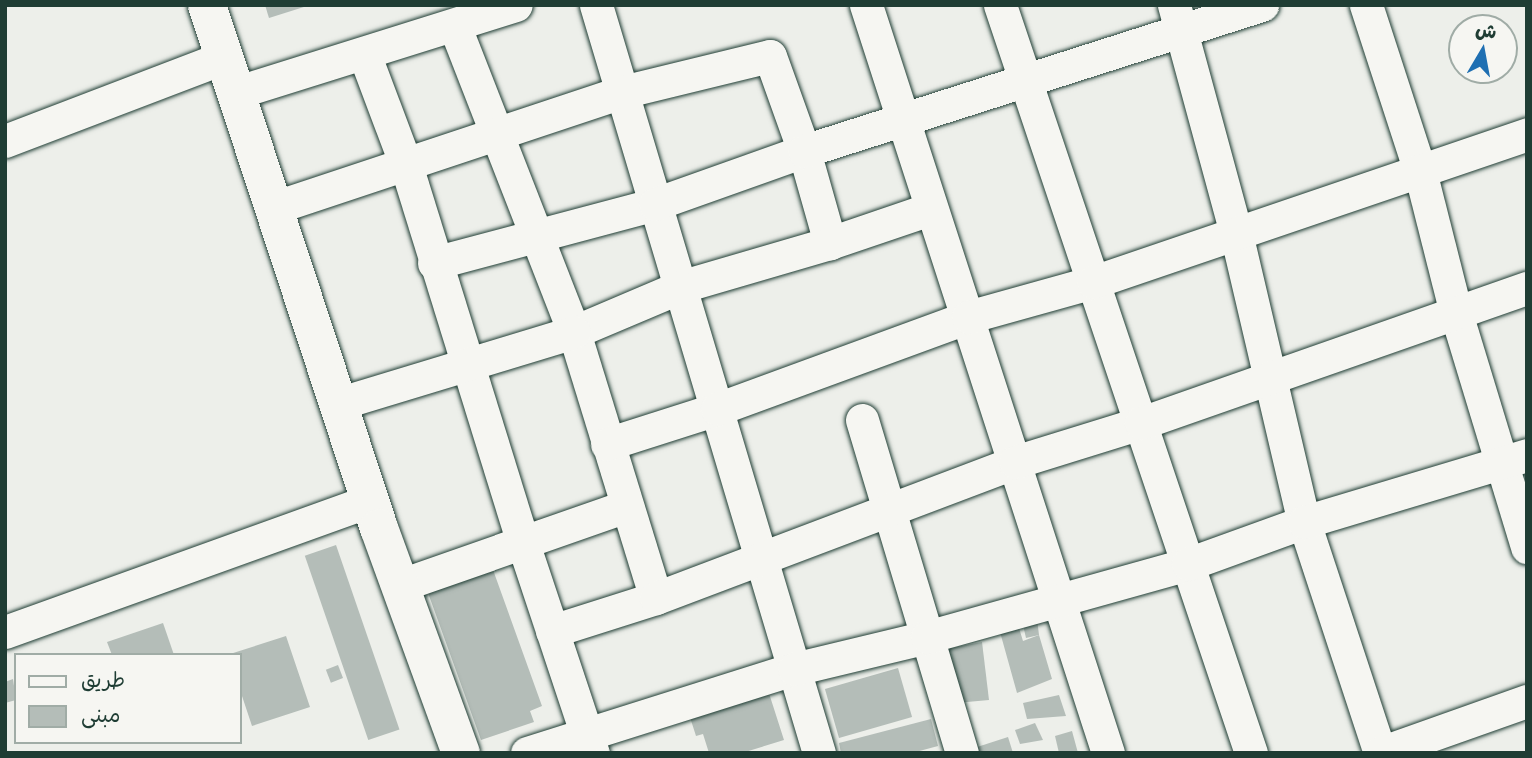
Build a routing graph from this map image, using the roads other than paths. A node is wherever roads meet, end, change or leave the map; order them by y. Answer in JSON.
{"nodes":[{"id":1,"x":206,"y":5,"type":"edge"},
{"id":2,"x":516,"y":5,"type":"edge"},
{"id":3,"x":596,"y":5,"type":"edge"},
{"id":4,"x":866,"y":5,"type":"edge"},
{"id":5,"x":1000,"y":5,"type":"edge"},
{"id":6,"x":1262,"y":5,"type":"edge"},
{"id":7,"x":1366,"y":5,"type":"edge"},
{"id":8,"x":1178,"y":18,"type":"edge"},
{"id":9,"x":455,"y":27,"type":"junction"},
{"id":10,"x":365,"y":56,"type":"junction"},
{"id":11,"x":232,"y":74,"type":"junction"},
{"id":12,"x":1026,"y":81,"type":"junction"},
{"id":13,"x":622,"y":92,"type":"junction"},
{"id":14,"x":903,"y":122,"type":"junction"},
{"id":15,"x":495,"y":133,"type":"junction"},
{"id":16,"x":1527,"y":134,"type":"edge"},
{"id":17,"x":5,"y":141,"type":"edge"},
{"id":18,"x":804,"y":151,"type":"junction"},
{"id":19,"x":406,"y":165,"type":"junction"},
{"id":20,"x":1420,"y":171,"type":"junction"},
{"id":21,"x":655,"y":204,"type":"junction"},
{"id":22,"x":276,"y":207,"type":"junction"},
{"id":23,"x":930,"y":209,"type":"junction"},
{"id":24,"x":1236,"y":233,"type":"junction"},
{"id":25,"x":539,"y":238,"type":"junction"},
{"id":26,"x":830,"y":243,"type":"junction"},
{"id":27,"x":434,"y":263,"type":"junction"},
{"id":28,"x":1093,"y":282,"type":"junction"},
{"id":29,"x":680,"y":287,"type":"junction"},
{"id":30,"x":1527,"y":288,"type":"edge"},
{"id":31,"x":1456,"y":313,"type":"junction"},
{"id":32,"x":968,"y":317,"type":"junction"},
{"id":33,"x":574,"y":332,"type":"junction"},
{"id":34,"x":466,"y":363,"type":"junction"},
{"id":35,"x":1271,"y":378,"type":"junction"},
{"id":36,"x":340,"y":403,"type":"junction"},
{"id":37,"x":717,"y":409,"type":"junction"},
{"id":38,"x":862,"y":420,"type":"dead end"},
{"id":39,"x":1141,"y":424,"type":"junction"},
{"id":40,"x":607,"y":444,"type":"junction"},
{"id":41,"x":1514,"y":459,"type":"edge"},
{"id":42,"x":1015,"y":462,"type":"junction"},
{"id":43,"x":371,"y":500,"type":"junction"},
{"id":44,"x":627,"y":506,"type":"junction"},
{"id":45,"x":893,"y":512,"type":"junction"},
{"id":46,"x":1304,"y":522,"type":"junction"},
{"id":47,"x":523,"y":543,"type":"junction"},
{"id":48,"x":1527,"y":547,"type":"edge"},
{"id":49,"x":762,"y":560,"type":"junction"},
{"id":50,"x":1188,"y":564,"type":"junction"},
{"id":51,"x":401,"y":585,"type":"junction"},
{"id":52,"x":1059,"y":597,"type":"junction"},
{"id":53,"x":656,"y":598,"type":"junction"},
{"id":54,"x":552,"y":631,"type":"junction"},
{"id":55,"x":5,"y":632,"type":"edge"},
{"id":56,"x":927,"y":638,"type":"junction"},
{"id":57,"x":794,"y":669,"type":"junction"},
{"id":58,"x":1527,"y":701,"type":"edge"},
{"id":59,"x":590,"y":744,"type":"edge"},
{"id":60,"x":461,"y":753,"type":"edge"},
{"id":61,"x":527,"y":753,"type":"edge"},
{"id":62,"x":820,"y":753,"type":"edge"},
{"id":63,"x":962,"y":753,"type":"edge"},
{"id":64,"x":1108,"y":753,"type":"edge"},
{"id":65,"x":1251,"y":753,"type":"edge"},
{"id":66,"x":1380,"y":753,"type":"edge"}],
"edges":[{"from":1,"to":11,"type":"main road"},
{"from":2,"to":9,"type":"street"},
{"from":3,"to":13,"type":"street"},
{"from":4,"to":14,"type":"street"},
{"from":5,"to":12,"type":"street"},
{"from":6,"to":8,"type":"street"},
{"from":7,"to":20,"type":"street"},
{"from":8,"to":12,"type":"street"},
{"from":8,"to":24,"type":"street"},
{"from":9,"to":10,"type":"street"},
{"from":9,"to":15,"type":"street"},
{"from":10,"to":11,"type":"street"},
{"from":10,"to":19,"type":"street"},
{"from":11,"to":17,"type":"street"},
{"from":11,"to":22,"type":"main road"},
{"from":12,"to":14,"type":"street"},
{"from":12,"to":28,"type":"street"},
{"from":13,"to":15,"type":"street"},
{"from":13,"to":18,"type":"street"},
{"from":13,"to":21,"type":"street"},
{"from":14,"to":18,"type":"street"},
{"from":14,"to":23,"type":"street"},
{"from":15,"to":19,"type":"street"},
{"from":15,"to":25,"type":"street"},
{"from":16,"to":20,"type":"street"},
{"from":18,"to":21,"type":"street"},
{"from":18,"to":26,"type":"street"},
{"from":19,"to":22,"type":"street"},
{"from":19,"to":27,"type":"street"},
{"from":20,"to":24,"type":"street"},
{"from":20,"to":31,"type":"street"},
{"from":21,"to":25,"type":"street"},
{"from":21,"to":29,"type":"street"},
{"from":22,"to":36,"type":"main road"},
{"from":23,"to":26,"type":"street"},
{"from":23,"to":32,"type":"street"},
{"from":24,"to":28,"type":"street"},
{"from":24,"to":35,"type":"street"},
{"from":25,"to":27,"type":"street"},
{"from":25,"to":33,"type":"street"},
{"from":26,"to":29,"type":"street"},
{"from":27,"to":34,"type":"street"},
{"from":28,"to":32,"type":"street"},
{"from":28,"to":39,"type":"street"},
{"from":29,"to":33,"type":"street"},
{"from":29,"to":37,"type":"street"},
{"from":30,"to":31,"type":"street"},
{"from":31,"to":35,"type":"street"},
{"from":31,"to":41,"type":"street"},
{"from":32,"to":37,"type":"street"},
{"from":32,"to":42,"type":"street"},
{"from":33,"to":34,"type":"street"},
{"from":33,"to":40,"type":"street"},
{"from":34,"to":36,"type":"street"},
{"from":34,"to":47,"type":"street"},
{"from":35,"to":39,"type":"street"},
{"from":35,"to":46,"type":"street"},
{"from":36,"to":43,"type":"main road"},
{"from":37,"to":40,"type":"street"},
{"from":37,"to":49,"type":"street"},
{"from":38,"to":45,"type":"street"},
{"from":39,"to":42,"type":"street"},
{"from":39,"to":50,"type":"street"},
{"from":40,"to":44,"type":"street"},
{"from":41,"to":46,"type":"street"},
{"from":41,"to":48,"type":"street"},
{"from":42,"to":45,"type":"street"},
{"from":42,"to":52,"type":"street"},
{"from":43,"to":51,"type":"main road"},
{"from":43,"to":55,"type":"street"},
{"from":44,"to":47,"type":"street"},
{"from":44,"to":53,"type":"street"},
{"from":45,"to":49,"type":"street"},
{"from":45,"to":56,"type":"street"},
{"from":46,"to":50,"type":"street"},
{"from":46,"to":66,"type":"street"},
{"from":47,"to":51,"type":"street"},
{"from":47,"to":54,"type":"street"},
{"from":49,"to":53,"type":"street"},
{"from":49,"to":57,"type":"street"},
{"from":50,"to":52,"type":"street"},
{"from":50,"to":65,"type":"street"},
{"from":51,"to":60,"type":"main road"},
{"from":52,"to":56,"type":"street"},
{"from":52,"to":64,"type":"street"},
{"from":53,"to":54,"type":"street"},
{"from":54,"to":59,"type":"street"},
{"from":56,"to":57,"type":"street"},
{"from":56,"to":63,"type":"street"},
{"from":57,"to":59,"type":"street"},
{"from":57,"to":62,"type":"street"},
{"from":58,"to":66,"type":"street"},
{"from":59,"to":61,"type":"street"}]}
